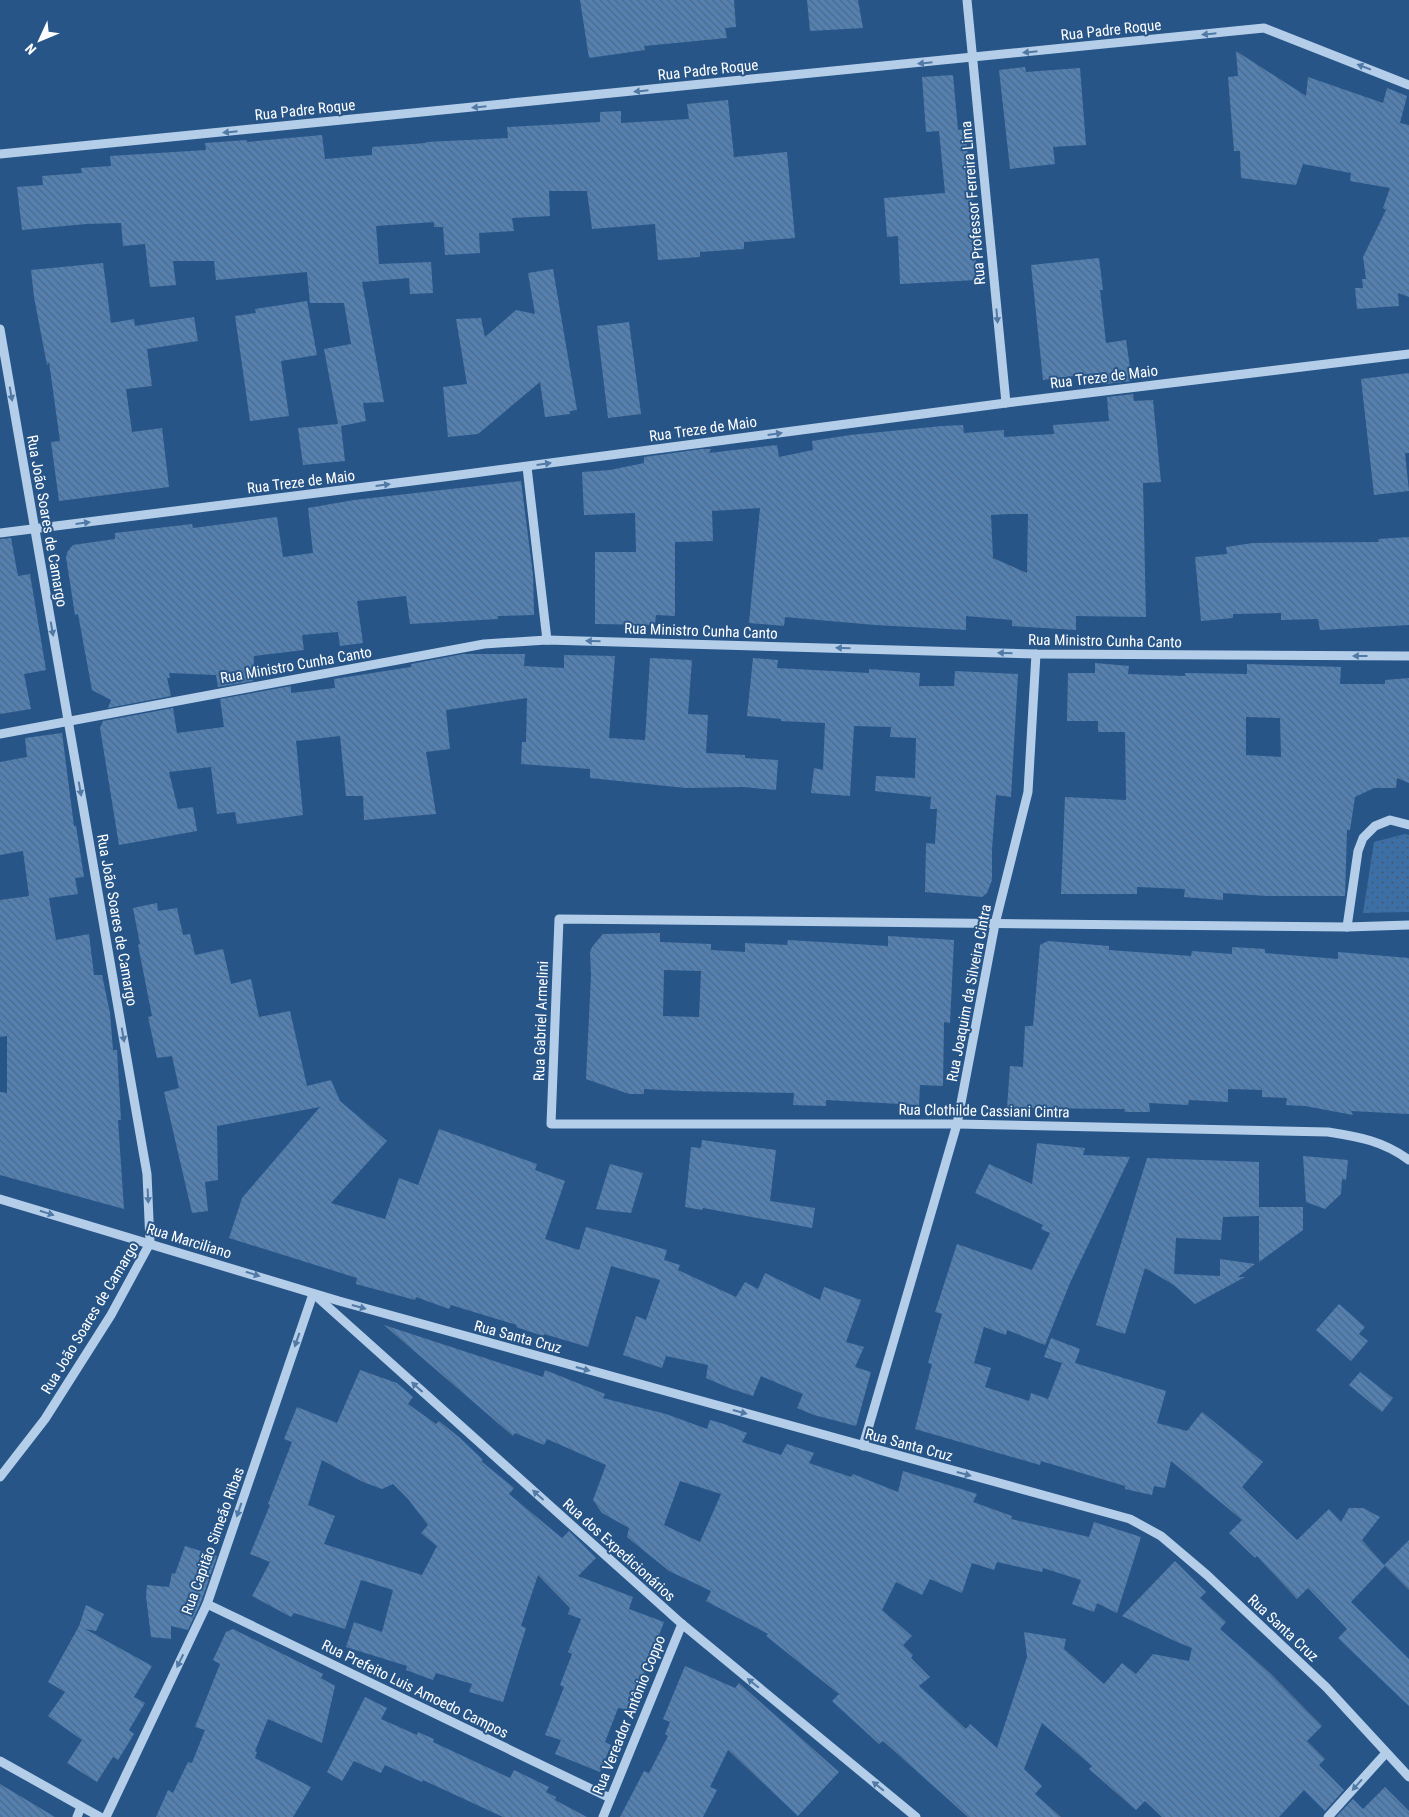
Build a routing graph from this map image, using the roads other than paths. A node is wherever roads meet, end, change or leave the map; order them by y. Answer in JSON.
{"nodes":[{"id":1,"x":967,"y":0,"type":"edge"},
{"id":2,"x":973,"y":58,"type":"junction"},
{"id":3,"x":1409,"y":85,"type":"edge"},
{"id":4,"x":0,"y":154,"type":"edge"},
{"id":5,"x":0,"y":329,"type":"edge"},
{"id":6,"x":1409,"y":354,"type":"edge"},
{"id":7,"x":1006,"y":403,"type":"junction"},
{"id":8,"x":527,"y":467,"type":"junction"},
{"id":9,"x":34,"y":529,"type":"junction"},
{"id":10,"x":0,"y":533,"type":"edge"},
{"id":11,"x":547,"y":640,"type":"junction"},
{"id":12,"x":1036,"y":654,"type":"junction"},
{"id":13,"x":1409,"y":656,"type":"edge"},
{"id":14,"x":68,"y":720,"type":"junction"},
{"id":15,"x":0,"y":734,"type":"edge"},
{"id":16,"x":1409,"y":824,"type":"edge"},
{"id":17,"x":995,"y":924,"type":"junction"},
{"id":18,"x":1409,"y":925,"type":"edge"},
{"id":19,"x":1347,"y":927,"type":"junction"},
{"id":20,"x":551,"y":1124,"type":"joint"},
{"id":21,"x":957,"y":1124,"type":"junction"},
{"id":22,"x":1409,"y":1160,"type":"edge"},
{"id":23,"x":0,"y":1199,"type":"edge"},
{"id":24,"x":150,"y":1244,"type":"junction"},
{"id":25,"x":312,"y":1294,"type":"junction"},
{"id":26,"x":862,"y":1446,"type":"junction"},
{"id":27,"x":0,"y":1477,"type":"edge"},
{"id":28,"x":207,"y":1604,"type":"junction"},
{"id":29,"x":682,"y":1624,"type":"junction"},
{"id":30,"x":1386,"y":1753,"type":"junction"},
{"id":31,"x":0,"y":1761,"type":"edge"},
{"id":32,"x":1409,"y":1777,"type":"edge"},
{"id":33,"x":610,"y":1798,"type":"junction"},
{"id":34,"x":81,"y":1807,"type":"junction"},
{"id":35,"x":77,"y":1817,"type":"edge"},
{"id":36,"x":100,"y":1817,"type":"edge"},
{"id":37,"x":106,"y":1817,"type":"edge"},
{"id":38,"x":603,"y":1817,"type":"edge"},
{"id":39,"x":916,"y":1817,"type":"edge"},
{"id":40,"x":1328,"y":1817,"type":"edge"}],
"edges":[{"from":1,"to":2,"type":"street","name":"Rua Professor Ferreira Lima"},
{"from":3,"to":2,"type":"street","name":"Rua Padre Roque","one_way":true},
{"from":2,"to":4,"type":"street","name":"Rua Padre Roque","one_way":true},
{"from":2,"to":7,"type":"street","name":"Rua Professor Ferreira Lima","one_way":true},
{"from":5,"to":9,"type":"street","name":"Rua João Soares de Camargo","one_way":true},
{"from":6,"to":7,"type":"street","name":"Rua Treze de Maio"},
{"from":8,"to":7,"type":"street","name":"Rua Treze de Maio","one_way":true},
{"from":9,"to":8,"type":"street","name":"Rua Treze de Maio","one_way":true},
{"from":8,"to":11,"type":"street"},
{"from":9,"to":10,"type":"street","name":"Rua Treze de Maio"},
{"from":9,"to":14,"type":"street","name":"Rua João Soares de Camargo","one_way":true},
{"from":12,"to":11,"type":"street","name":"Rua Ministro Cunha Canto","one_way":true},
{"from":11,"to":14,"type":"street","name":"Rua Ministro Cunha Canto"},
{"from":13,"to":12,"type":"street","name":"Rua Ministro Cunha Canto","one_way":true},
{"from":12,"to":17,"type":"street","name":"Rua Joaquim da Silveira Cintra"},
{"from":14,"to":15,"type":"street","name":"Rua Ministro Cunha Canto"},
{"from":14,"to":24,"type":"street","name":"Rua João Soares de Camargo","one_way":true},
{"from":16,"to":19,"type":"street"},
{"from":17,"to":19,"type":"street"},
{"from":17,"to":20,"type":"street","name":"Rua Gabriel Armelini"},
{"from":17,"to":21,"type":"street","name":"Rua Joaquim da Silveira Cintra"},
{"from":18,"to":19,"type":"street"},
{"from":20,"to":21,"type":"street","name":"Rua Clothilde Cassiani Cintra"},
{"from":21,"to":22,"type":"street","name":"Rua Clothilde Cassiani Cintra"},
{"from":21,"to":26,"type":"street","name":"Rua Joaquim da Silveira Cintra"},
{"from":23,"to":24,"type":"street","name":"Rua Marciliano","one_way":true},
{"from":24,"to":25,"type":"street","name":"Rua Marciliano","one_way":true},
{"from":24,"to":27,"type":"street","name":"Rua João Soares de Camargo"},
{"from":25,"to":26,"type":"street","name":"Rua Santa Cruz","one_way":true},
{"from":25,"to":28,"type":"street","name":"Rua Capitão Simeão Ribas","one_way":true},
{"from":29,"to":25,"type":"street","name":"Rua dos Expedicionários","one_way":true},
{"from":26,"to":30,"type":"street","name":"Rua Santa Cruz","one_way":true},
{"from":28,"to":33,"type":"street","name":"Rua Prefeito Luis Amoedo Campos"},
{"from":28,"to":37,"type":"street","name":"Rua Capitão Simeão Ribas","one_way":true},
{"from":29,"to":33,"type":"street","name":"Rua Vereador Antônio Coppo"},
{"from":39,"to":29,"type":"street","name":"Rua dos Expedicionários","one_way":true},
{"from":30,"to":32,"type":"street","name":"Rua Santa Cruz"},
{"from":30,"to":40,"type":"street","one_way":true},
{"from":31,"to":34,"type":"street"},
{"from":33,"to":38,"type":"street","name":"Rua Vereador Antônio Coppo"},
{"from":34,"to":35,"type":"street"},
{"from":34,"to":36,"type":"street"}]}
